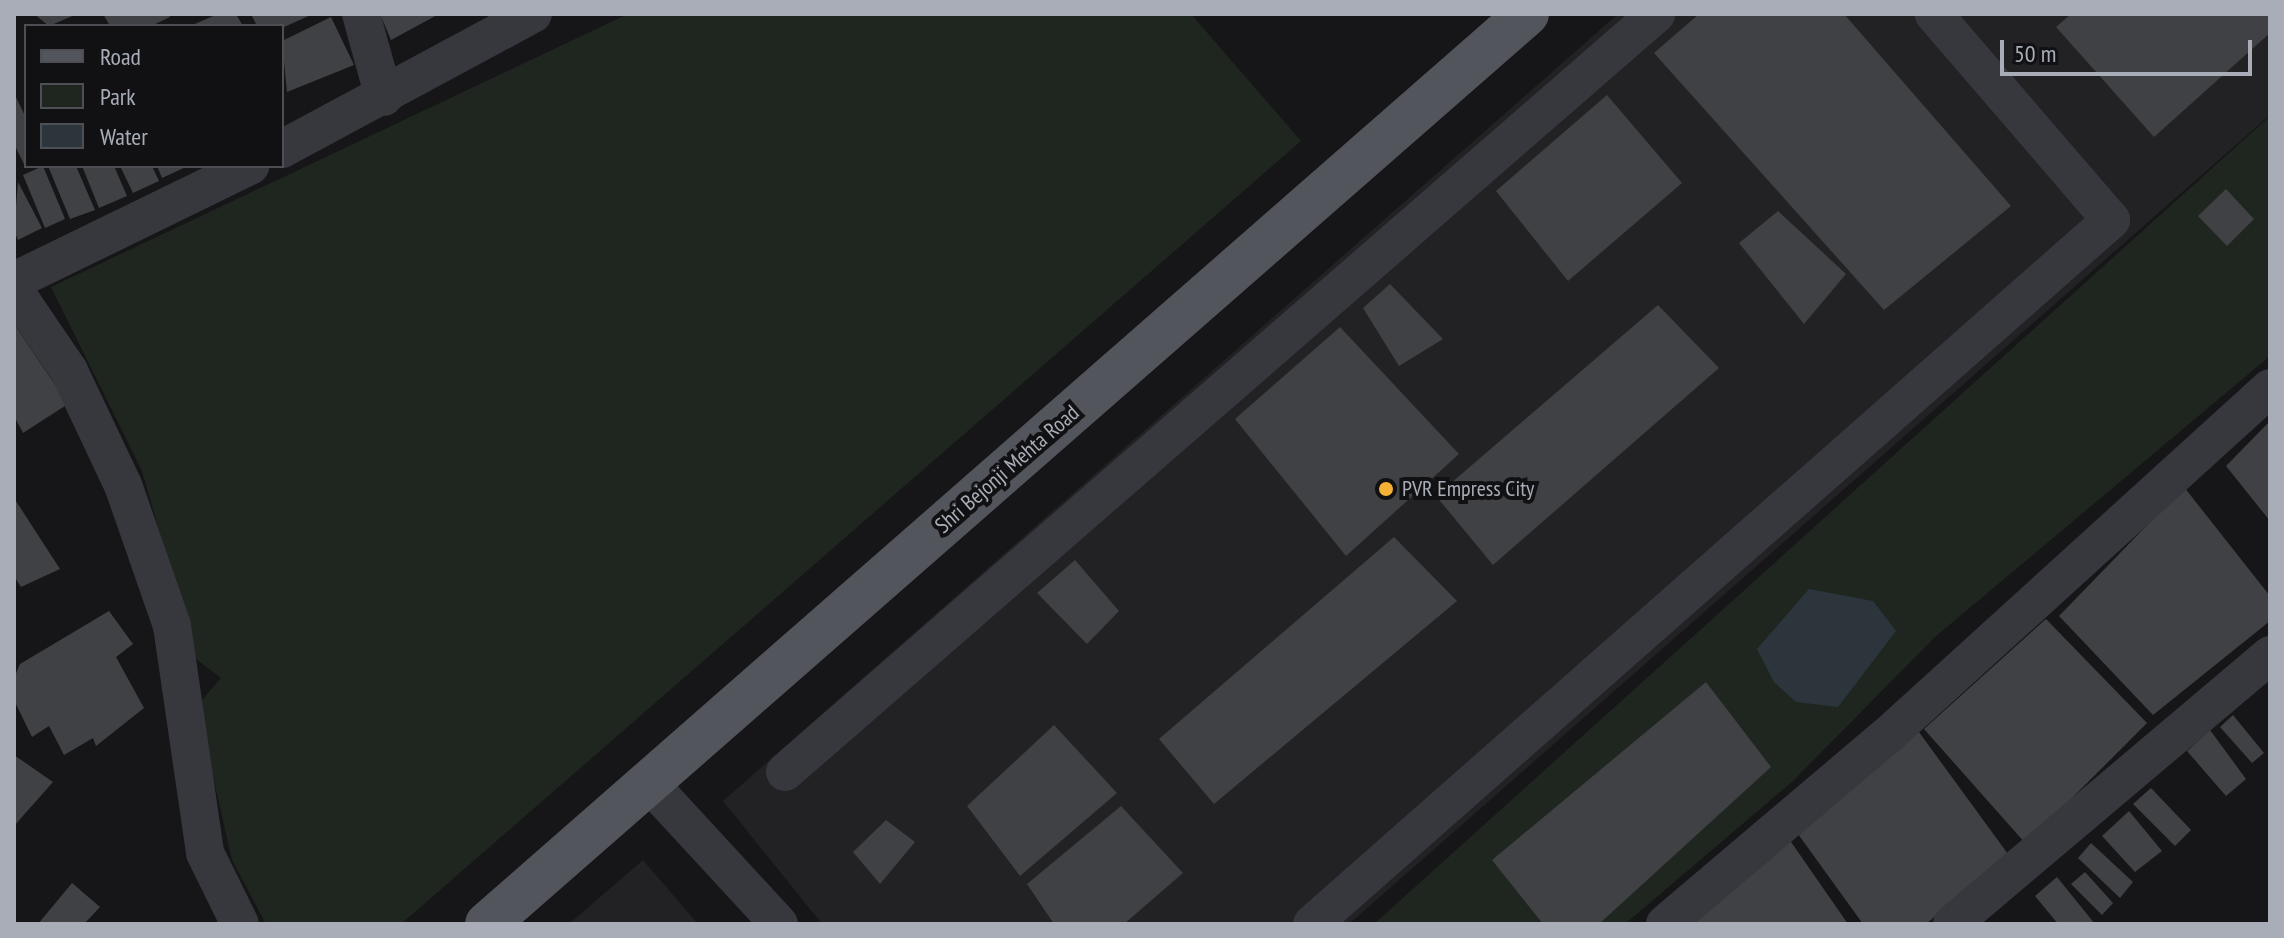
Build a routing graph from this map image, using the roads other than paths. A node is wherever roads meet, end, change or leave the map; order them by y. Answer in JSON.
{"nodes":[{"id":1,"x":361,"y":14,"type":"edge"},
{"id":2,"x":533,"y":14,"type":"edge"},
{"id":3,"x":1527,"y":14,"type":"edge"},
{"id":4,"x":1656,"y":14,"type":"edge"},
{"id":5,"x":1934,"y":14,"type":"edge"},
{"id":6,"x":384,"y":97,"type":"junction"},
{"id":7,"x":284,"y":148,"type":"edge"},
{"id":8,"x":246,"y":168,"type":"edge"},
{"id":9,"x":14,"y":281,"type":"edge"},
{"id":10,"x":14,"y":290,"type":"edge"},
{"id":11,"x":2270,"y":388,"type":"edge"},
{"id":12,"x":2270,"y":655,"type":"edge"},
{"id":13,"x":785,"y":772,"type":"dead end"},
{"id":14,"x":648,"y":782,"type":"junction"},
{"id":15,"x":240,"y":924,"type":"edge"},
{"id":16,"x":487,"y":924,"type":"edge"},
{"id":17,"x":779,"y":924,"type":"edge"},
{"id":18,"x":1312,"y":924,"type":"edge"},
{"id":19,"x":1665,"y":924,"type":"edge"},
{"id":20,"x":1952,"y":924,"type":"edge"}],
"edges":[{"from":1,"to":6,"type":"street"},
{"from":2,"to":6,"type":"street"},
{"from":3,"to":14,"type":"main road","name":"Shri Bejonji Mehta Road"},
{"from":4,"to":13,"type":"street"},
{"from":5,"to":18,"type":"street"},
{"from":6,"to":7,"type":"street"},
{"from":8,"to":9,"type":"street"},
{"from":10,"to":15,"type":"street"},
{"from":11,"to":19,"type":"street"},
{"from":12,"to":20,"type":"street"},
{"from":14,"to":16,"type":"main road","name":"Shri Bejonji Mehta Road"},
{"from":14,"to":17,"type":"street"}]}
